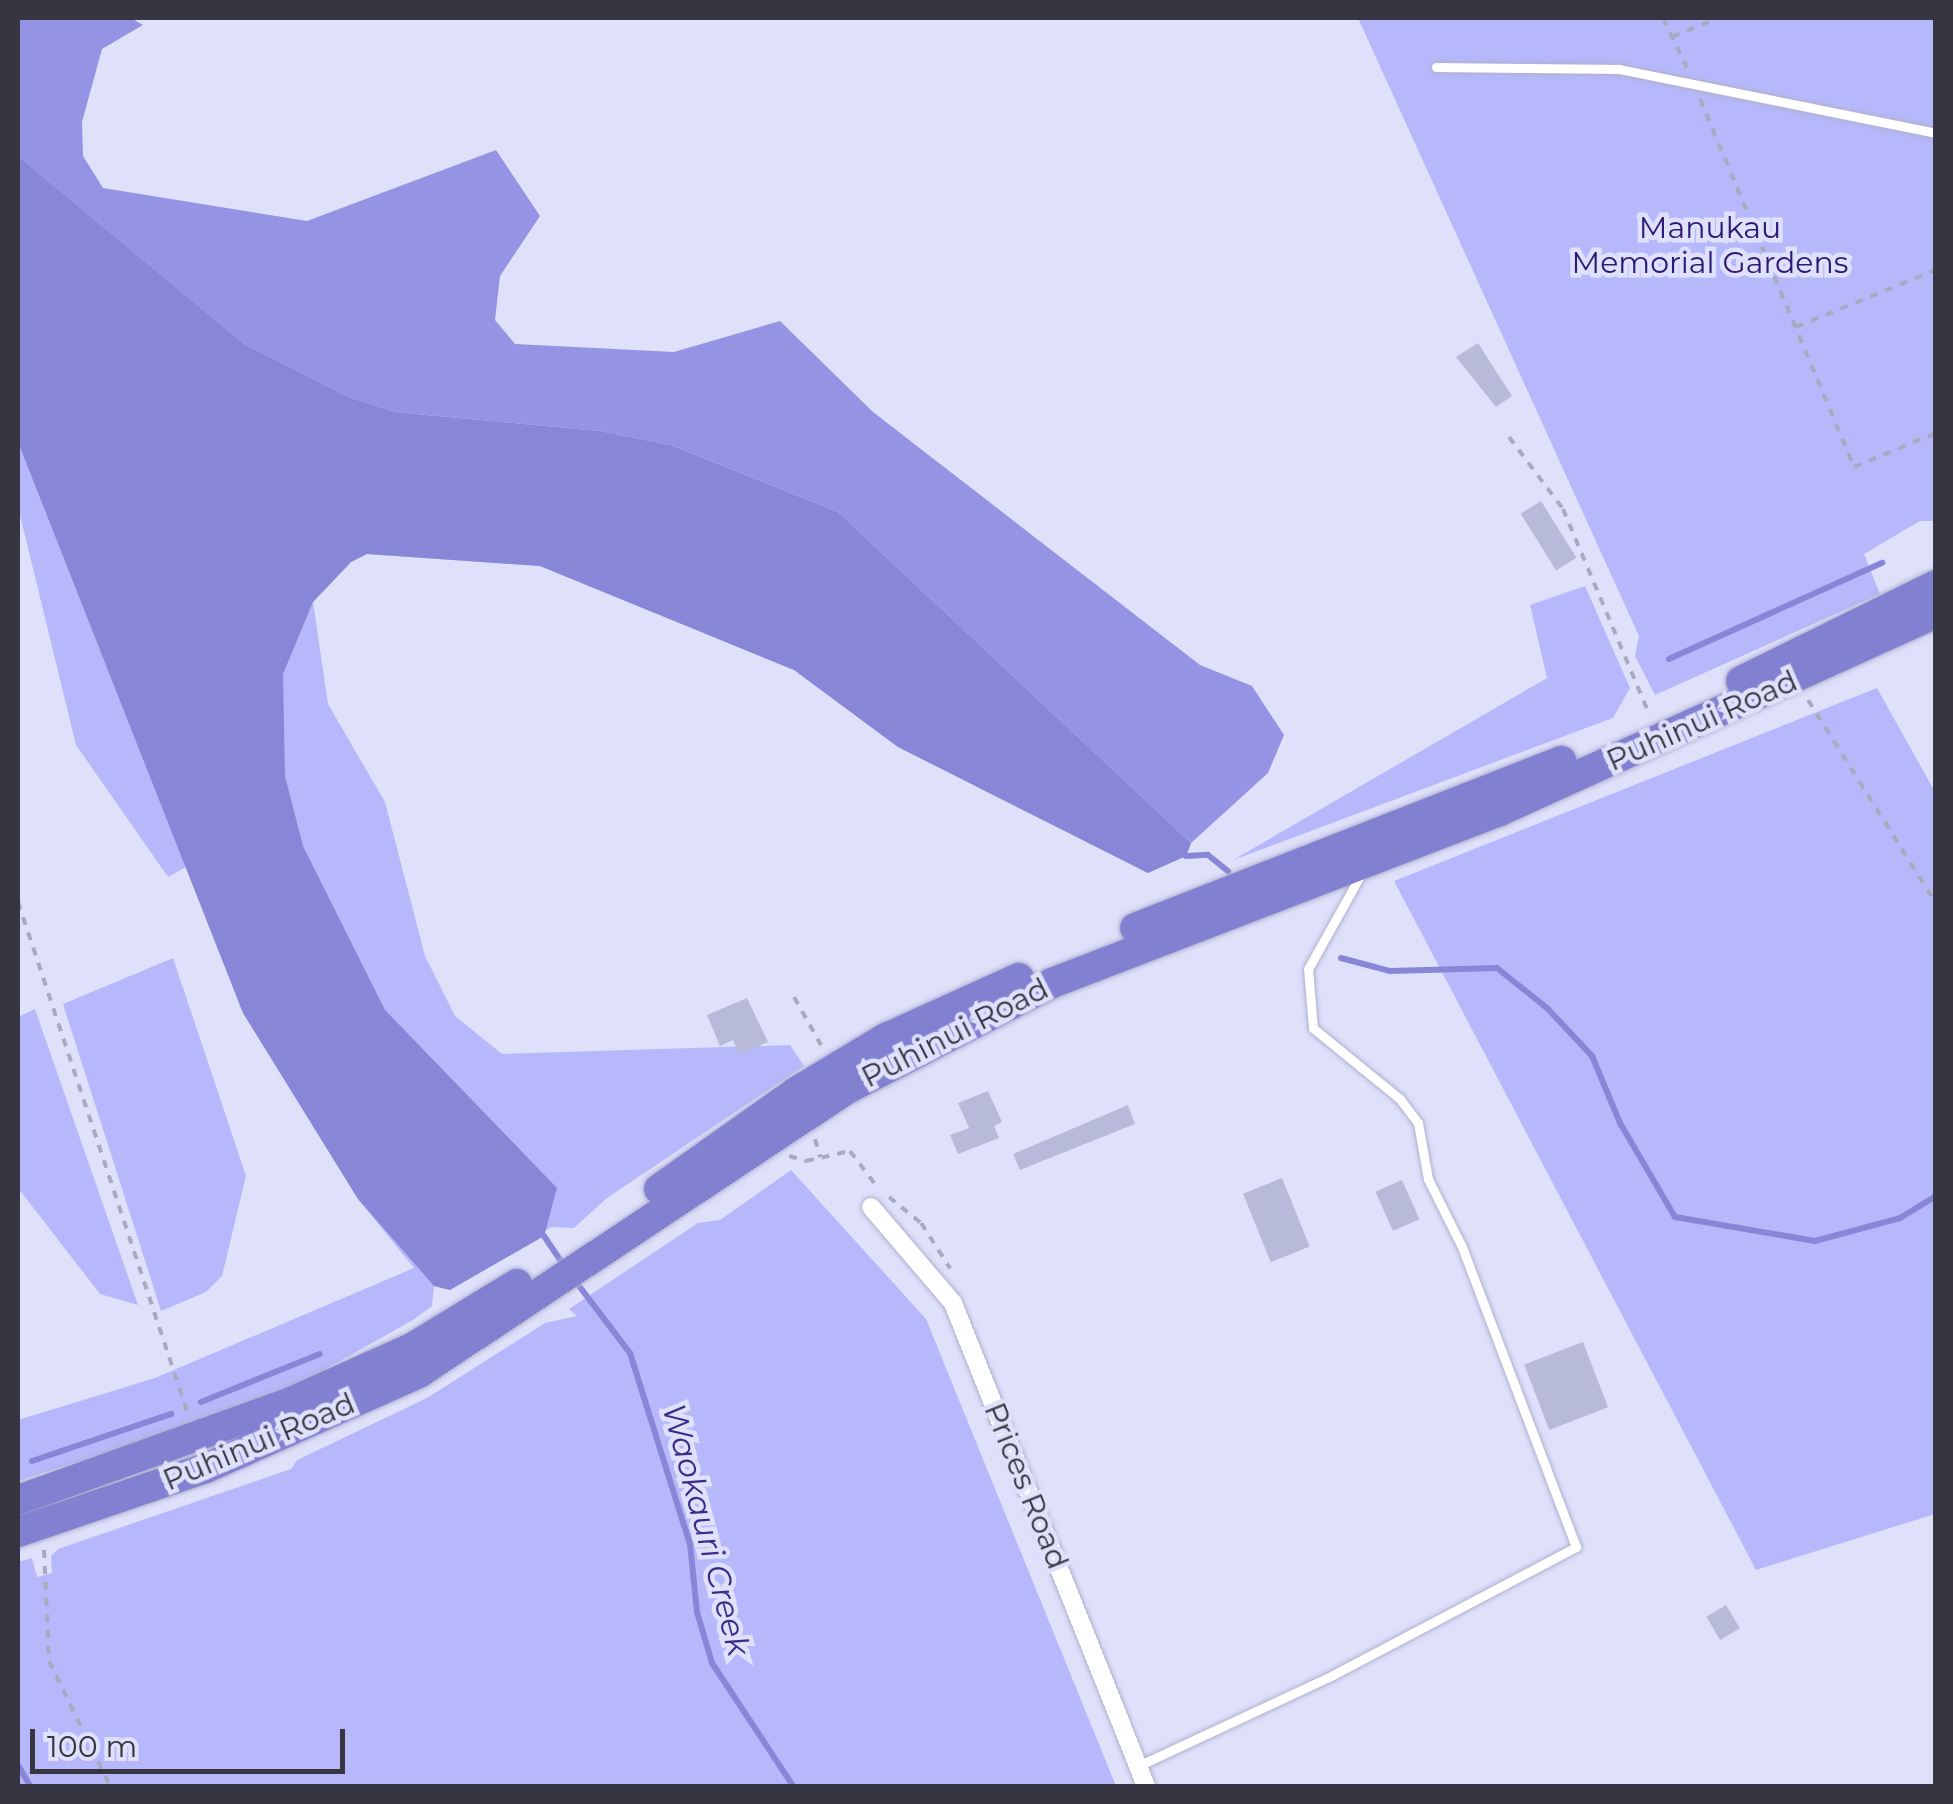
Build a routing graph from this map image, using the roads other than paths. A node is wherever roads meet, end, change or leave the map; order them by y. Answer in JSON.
{"nodes":[{"id":1,"x":1436,"y":67,"type":"dead end"},
{"id":2,"x":1936,"y":133,"type":"edge"},
{"id":3,"x":1936,"y":585,"type":"edge"},
{"id":4,"x":1936,"y":613,"type":"edge"},
{"id":5,"x":1380,"y":854,"type":"junction"},
{"id":6,"x":871,"y":1207,"type":"dead end"},
{"id":7,"x":580,"y":1254,"type":"junction"},
{"id":8,"x":548,"y":1276,"type":"junction"},
{"id":9,"x":18,"y":1500,"type":"edge"},
{"id":10,"x":27,"y":1529,"type":"edge"},
{"id":11,"x":1138,"y":1766,"type":"junction"},
{"id":12,"x":1146,"y":1786,"type":"edge"}],
"edges":[{"from":1,"to":2,"type":"lane"},
{"from":3,"to":7,"type":"highway","name":"Puhinui Road"},
{"from":4,"to":5,"type":"highway","name":"Puhinui Road"},
{"from":5,"to":7,"type":"highway","name":"Puhinui Road"},
{"from":5,"to":11,"type":"lane"},
{"from":6,"to":11,"type":"street","name":"Prices Road"},
{"from":7,"to":8,"type":"highway","name":"Puhinui Road"},
{"from":8,"to":9,"type":"highway","name":"Puhinui Road"},
{"from":8,"to":10,"type":"highway","name":"Puhinui Road"},
{"from":11,"to":12,"type":"street","name":"Prices Road"}]}
